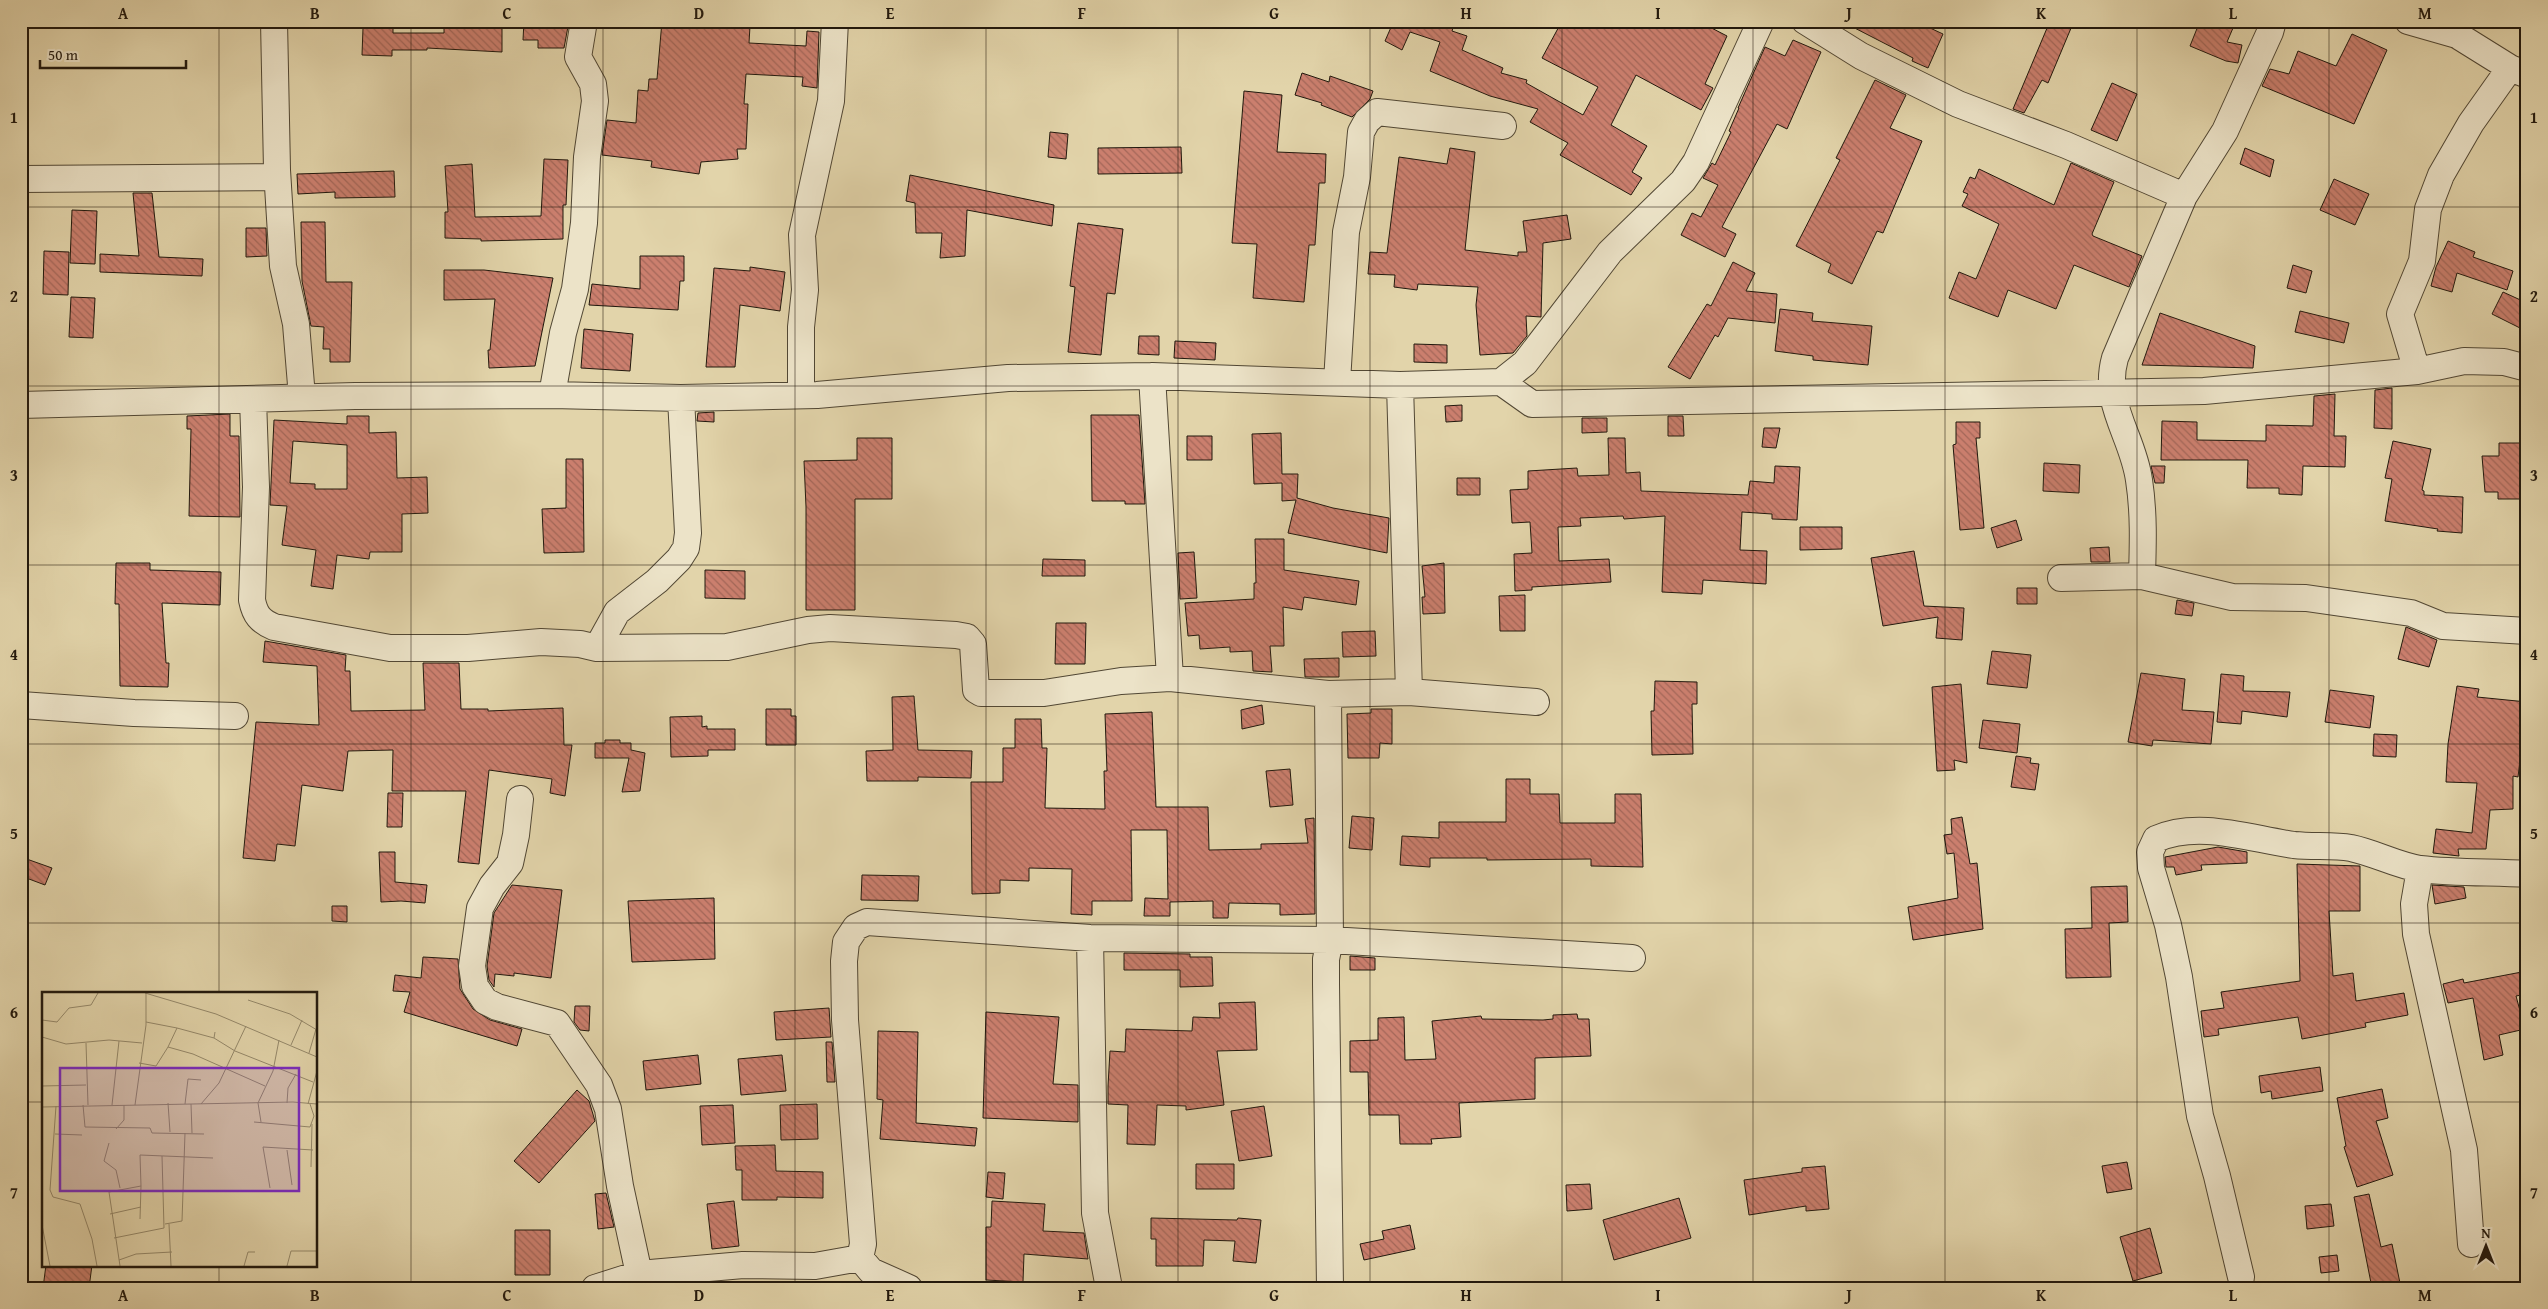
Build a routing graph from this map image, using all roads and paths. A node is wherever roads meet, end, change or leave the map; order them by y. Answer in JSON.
{"nodes":[{"id":1,"x":274,"y":21,"type":"edge"},
{"id":2,"x":584,"y":21,"type":"edge"},
{"id":3,"x":836,"y":21,"type":"edge"},
{"id":4,"x":1761,"y":21,"type":"edge"},
{"id":5,"x":1805,"y":21,"type":"edge"},
{"id":6,"x":2272,"y":21,"type":"edge"},
{"id":7,"x":2408,"y":21,"type":"edge"},
{"id":8,"x":2518,"y":72,"type":"edge"},
{"id":9,"x":1503,"y":126,"type":"dead end"},
{"id":10,"x":277,"y":176,"type":"junction"},
{"id":11,"x":21,"y":179,"type":"edge"},
{"id":12,"x":2184,"y":196,"type":"junction"},
{"id":13,"x":1525,"y":363,"type":"junction"},
{"id":14,"x":2527,"y":368,"type":"edge"},
{"id":15,"x":2417,"y":371,"type":"junction"},
{"id":16,"x":1152,"y":376,"type":"junction"},
{"id":17,"x":1337,"y":382,"type":"junction"},
{"id":18,"x":1501,"y":382,"type":"junction"},
{"id":19,"x":1400,"y":385,"type":"junction"},
{"id":20,"x":2111,"y":393,"type":"junction"},
{"id":21,"x":552,"y":395,"type":"junction"},
{"id":22,"x":801,"y":395,"type":"junction"},
{"id":23,"x":302,"y":397,"type":"junction"},
{"id":24,"x":681,"y":398,"type":"junction"},
{"id":25,"x":253,"y":399,"type":"junction"},
{"id":26,"x":1532,"y":404,"type":"junction"},
{"id":27,"x":21,"y":405,"type":"edge"},
{"id":28,"x":2142,"y":576,"type":"junction"},
{"id":29,"x":2061,"y":578,"type":"dead end"},
{"id":30,"x":2527,"y":630,"type":"edge"},
{"id":31,"x":596,"y":648,"type":"junction"},
{"id":32,"x":1170,"y":678,"type":"junction"},
{"id":33,"x":1409,"y":692,"type":"junction"},
{"id":34,"x":1328,"y":694,"type":"junction"},
{"id":35,"x":1536,"y":702,"type":"dead end"},
{"id":36,"x":21,"y":705,"type":"edge"},
{"id":37,"x":236,"y":716,"type":"dead end"},
{"id":38,"x":520,"y":799,"type":"dead end"},
{"id":39,"x":2420,"y":869,"type":"junction"},
{"id":40,"x":2527,"y":874,"type":"edge"},
{"id":41,"x":1090,"y":938,"type":"junction"},
{"id":42,"x":1330,"y":940,"type":"junction"},
{"id":43,"x":1632,"y":958,"type":"dead end"},
{"id":44,"x":2471,"y":1244,"type":"dead end"},
{"id":45,"x":860,"y":1258,"type":"junction"},
{"id":46,"x":639,"y":1274,"type":"junction"},
{"id":47,"x":2241,"y":1277,"type":"dead end"},
{"id":48,"x":595,"y":1288,"type":"edge"},
{"id":49,"x":862,"y":1288,"type":"edge"},
{"id":50,"x":909,"y":1288,"type":"edge"},
{"id":51,"x":1109,"y":1288,"type":"edge"},
{"id":52,"x":1330,"y":1288,"type":"edge"}],
"edges":[{"from":1,"to":10,"type":"street"},
{"from":2,"to":21,"type":"street"},
{"from":3,"to":22,"type":"street"},
{"from":4,"to":13,"type":"street"},
{"from":5,"to":12,"type":"street"},
{"from":6,"to":12,"type":"street"},
{"from":7,"to":8,"type":"street"},
{"from":8,"to":15,"type":"street"},
{"from":9,"to":17,"type":"street"},
{"from":10,"to":11,"type":"street"},
{"from":10,"to":23,"type":"street"},
{"from":12,"to":20,"type":"street"},
{"from":13,"to":18,"type":"street"},
{"from":13,"to":26,"type":"street"},
{"from":14,"to":15,"type":"street"},
{"from":15,"to":20,"type":"street"},
{"from":16,"to":17,"type":"street"},
{"from":16,"to":22,"type":"street"},
{"from":16,"to":32,"type":"street"},
{"from":17,"to":19,"type":"street"},
{"from":18,"to":19,"type":"street"},
{"from":18,"to":26,"type":"street"},
{"from":19,"to":33,"type":"street"},
{"from":20,"to":26,"type":"street"},
{"from":20,"to":28,"type":"street"},
{"from":21,"to":23,"type":"street"},
{"from":21,"to":24,"type":"street"},
{"from":22,"to":24,"type":"street"},
{"from":23,"to":25,"type":"street"},
{"from":24,"to":31,"type":"street"},
{"from":25,"to":27,"type":"street"},
{"from":25,"to":31,"type":"street"},
{"from":28,"to":29,"type":"street"},
{"from":28,"to":30,"type":"street"},
{"from":31,"to":32,"type":"street"},
{"from":32,"to":34,"type":"street"},
{"from":33,"to":34,"type":"street"},
{"from":33,"to":35,"type":"street"},
{"from":34,"to":42,"type":"street"},
{"from":36,"to":37,"type":"street"},
{"from":38,"to":46,"type":"street"},
{"from":39,"to":40,"type":"street"},
{"from":39,"to":44,"type":"street"},
{"from":39,"to":47,"type":"street"},
{"from":41,"to":42,"type":"street"},
{"from":41,"to":45,"type":"street"},
{"from":41,"to":51,"type":"street"},
{"from":42,"to":43,"type":"street"},
{"from":42,"to":52,"type":"street"},
{"from":45,"to":46,"type":"street"},
{"from":45,"to":49,"type":"street"},
{"from":45,"to":50,"type":"street"},
{"from":46,"to":48,"type":"street"}]}
